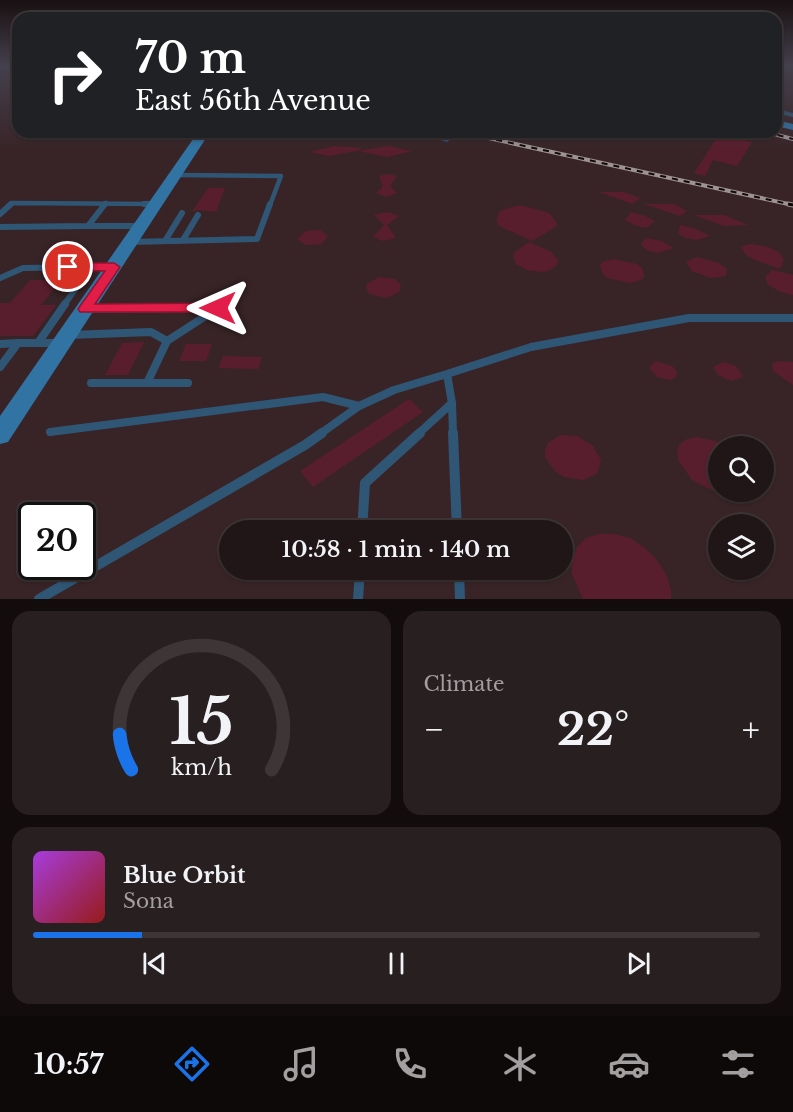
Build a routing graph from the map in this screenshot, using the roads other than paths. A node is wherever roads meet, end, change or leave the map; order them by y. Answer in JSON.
{"nodes":[{"id":1,"x":200,"y":138,"type":"edge"},
{"id":2,"x":443,"y":138,"type":"edge"},
{"id":3,"x":447,"y":139,"type":"dead end"},
{"id":4,"x":175,"y":175,"type":"junction"},
{"id":5,"x":106,"y":203,"type":"junction"},
{"id":6,"x":156,"y":204,"type":"junction"},
{"id":7,"x":182,"y":213,"type":"dead end"},
{"id":8,"x":0,"y":214,"type":"edge"},
{"id":9,"x":198,"y":215,"type":"dead end"},
{"id":10,"x":0,"y":226,"type":"edge"},
{"id":11,"x":88,"y":226,"type":"junction"},
{"id":12,"x":141,"y":226,"type":"junction"},
{"id":13,"x":183,"y":240,"type":"junction"},
{"id":14,"x":165,"y":241,"type":"junction"},
{"id":15,"x":130,"y":242,"type":"junction"},
{"id":16,"x":91,"y":267,"type":"junction"},
{"id":17,"x":114,"y":267,"type":"junction"},
{"id":18,"x":0,"y":278,"type":"edge"},
{"id":19,"x":85,"y":309,"type":"junction"},
{"id":20,"x":793,"y":318,"type":"edge"},
{"id":21,"x":65,"y":339,"type":"junction"},
{"id":22,"x":167,"y":341,"type":"junction"},
{"id":23,"x":18,"y":343,"type":"junction"},
{"id":24,"x":38,"y":343,"type":"junction"},
{"id":25,"x":0,"y":344,"type":"edge"},
{"id":26,"x":0,"y":367,"type":"edge"},
{"id":27,"x":447,"y":374,"type":"junction"},
{"id":28,"x":91,"y":383,"type":"dead end"},
{"id":29,"x":147,"y":383,"type":"junction"},
{"id":30,"x":188,"y":383,"type":"dead end"},
{"id":31,"x":452,"y":403,"type":"junction"},
{"id":32,"x":358,"y":406,"type":"junction"},
{"id":33,"x":50,"y":432,"type":"dead end"},
{"id":34,"x":0,"y":435,"type":"edge"},
{"id":35,"x":363,"y":520,"type":"edge"},
{"id":36,"x":457,"y":520,"type":"edge"},
{"id":37,"x":359,"y":580,"type":"edge"},
{"id":38,"x":459,"y":580,"type":"edge"},
{"id":39,"x":39,"y":599,"type":"edge"},
{"id":40,"x":358,"y":599,"type":"edge"},
{"id":41,"x":460,"y":599,"type":"edge"}],
"edges":[{"from":1,"to":4,"type":"main road"},
{"from":2,"to":3,"type":"street"},
{"from":4,"to":6,"type":"main road"},
{"from":4,"to":13,"type":"lane"},
{"from":5,"to":6,"type":"lane"},
{"from":5,"to":8,"type":"lane"},
{"from":5,"to":11,"type":"lane"},
{"from":6,"to":12,"type":"main road"},
{"from":7,"to":14,"type":"lane"},
{"from":9,"to":13,"type":"lane"},
{"from":10,"to":11,"type":"lane"},
{"from":11,"to":12,"type":"lane"},
{"from":12,"to":15,"type":"main road"},
{"from":13,"to":14,"type":"lane"},
{"from":14,"to":15,"type":"lane"},
{"from":15,"to":17,"type":"main road"},
{"from":16,"to":17,"type":"lane"},
{"from":16,"to":18,"type":"lane"},
{"from":16,"to":24,"type":"lane"},
{"from":17,"to":19,"type":"main road"},
{"from":19,"to":21,"type":"main road"},
{"from":19,"to":22,"type":"lane"},
{"from":20,"to":27,"type":"lane"},
{"from":21,"to":22,"type":"lane"},
{"from":21,"to":24,"type":"lane"},
{"from":21,"to":34,"type":"main road"},
{"from":22,"to":29,"type":"lane"},
{"from":23,"to":24,"type":"lane"},
{"from":23,"to":25,"type":"lane"},
{"from":23,"to":26,"type":"lane"},
{"from":27,"to":31,"type":"lane"},
{"from":27,"to":32,"type":"lane"},
{"from":28,"to":29,"type":"lane"},
{"from":29,"to":30,"type":"lane"},
{"from":31,"to":35,"type":"lane"},
{"from":31,"to":36,"type":"lane"},
{"from":32,"to":33,"type":"lane"},
{"from":32,"to":39,"type":"lane"},
{"from":37,"to":40,"type":"lane"},
{"from":38,"to":41,"type":"lane"}]}
